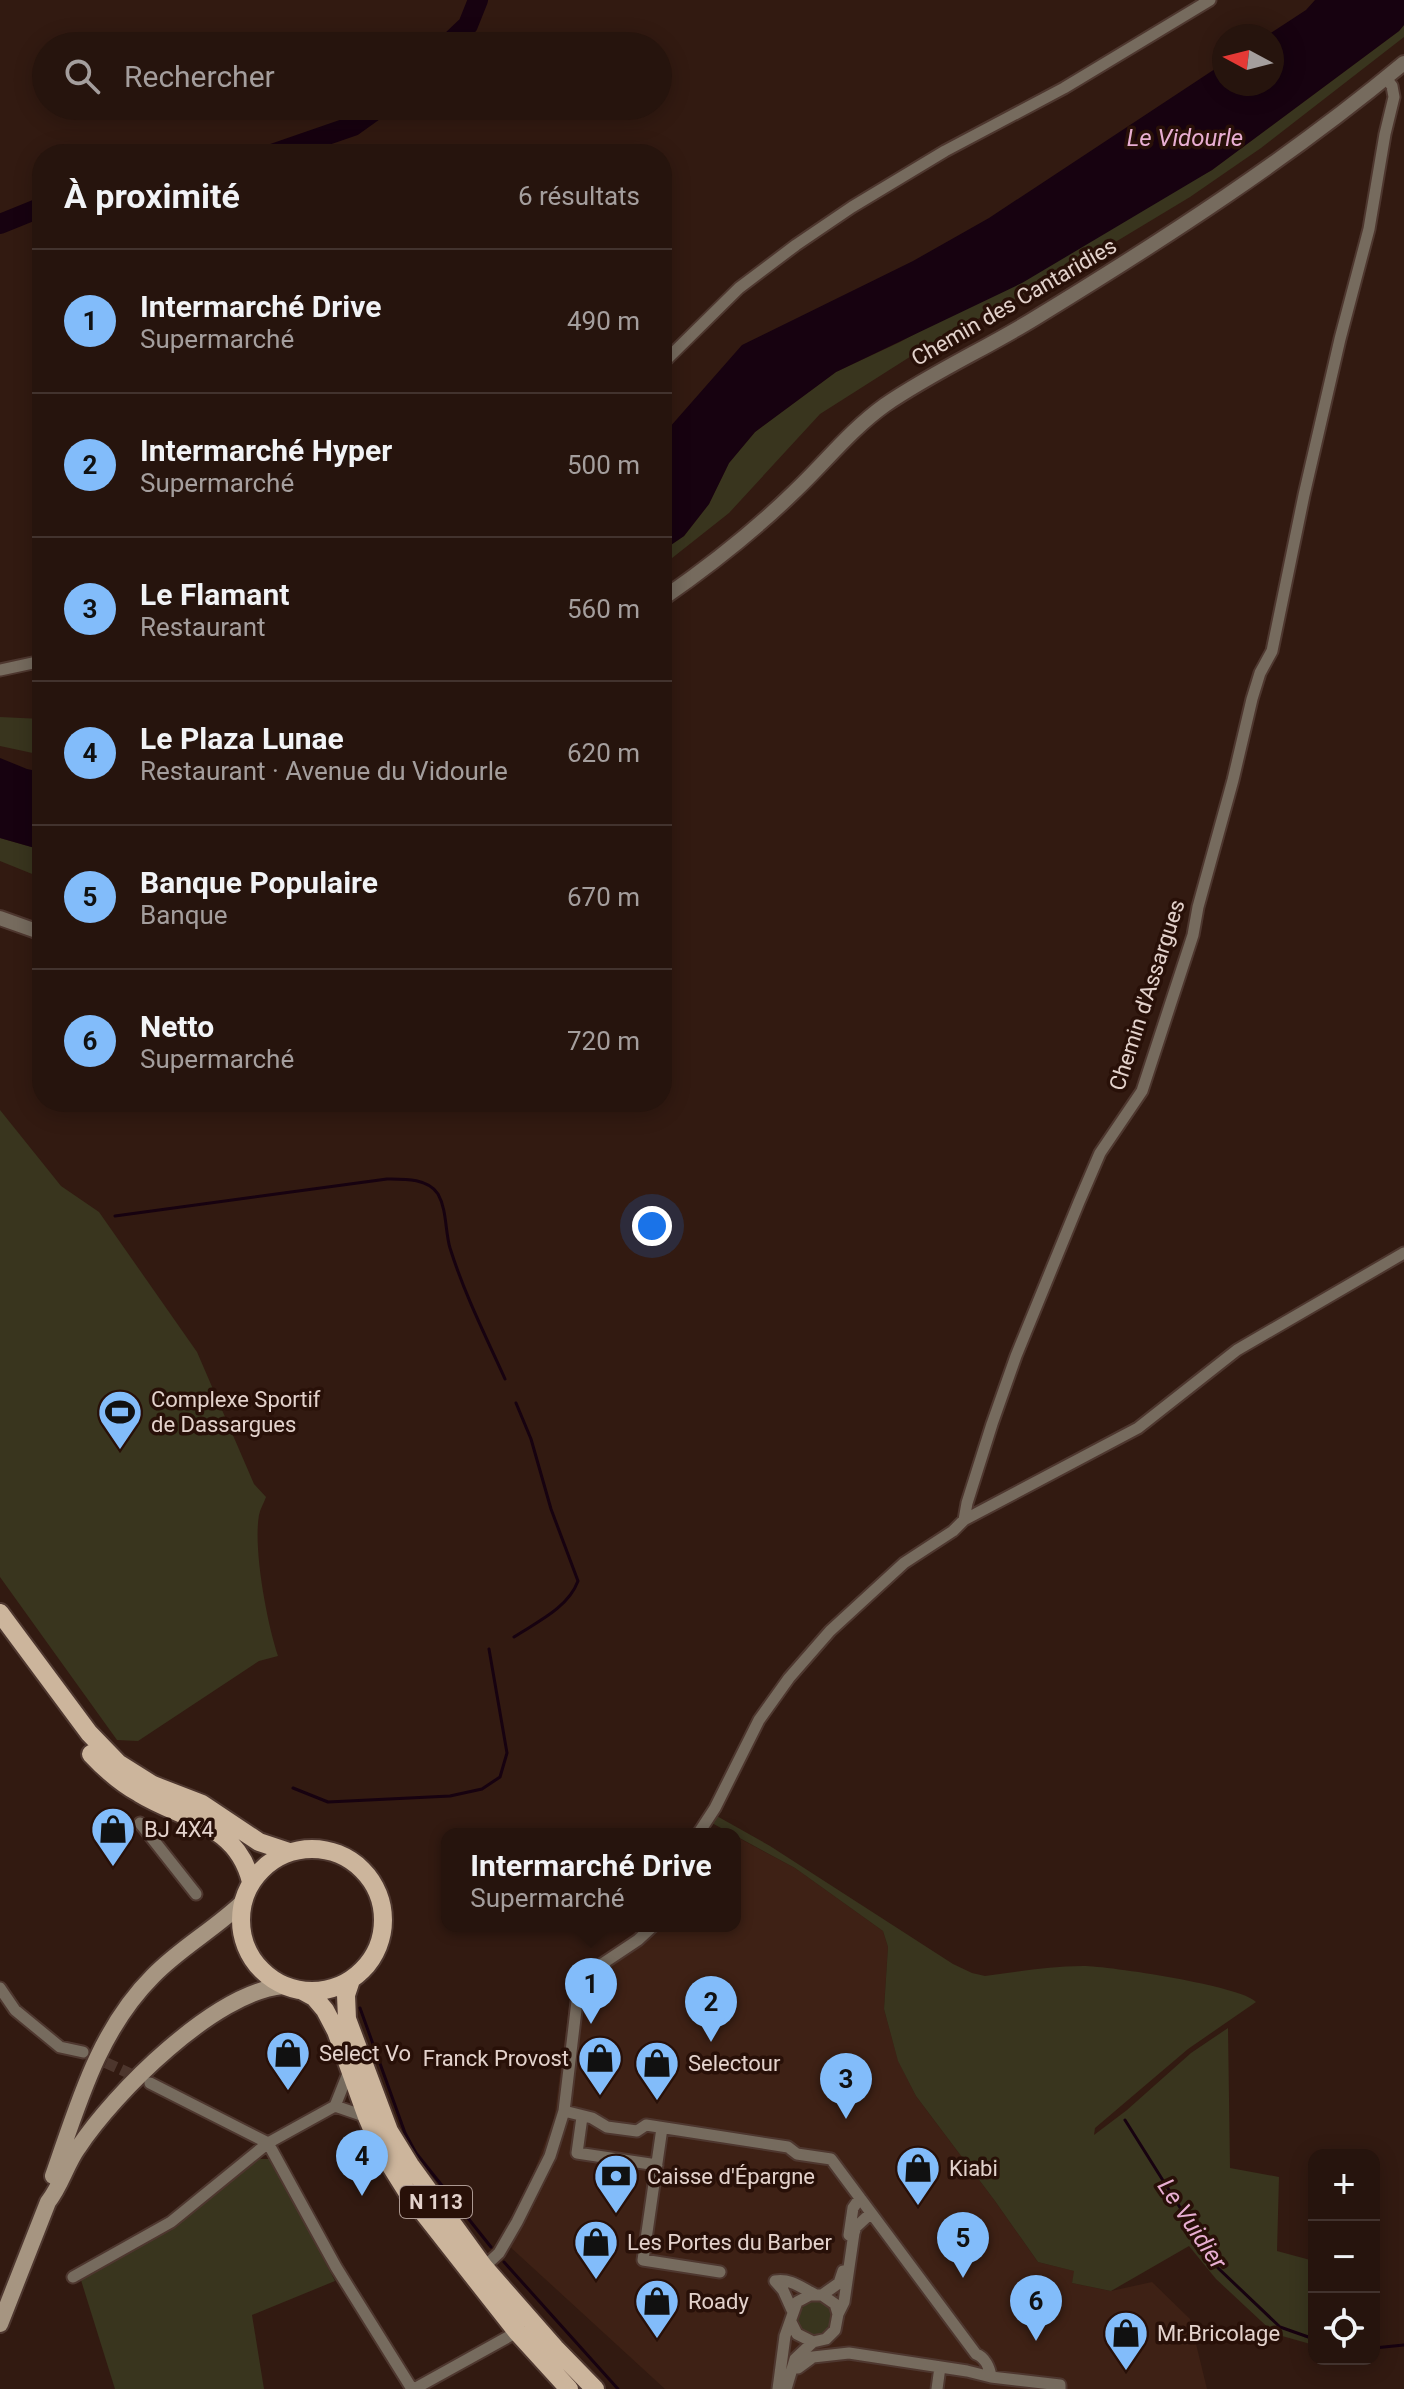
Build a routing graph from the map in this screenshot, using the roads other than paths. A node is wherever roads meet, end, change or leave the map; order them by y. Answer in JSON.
{"nodes":[{"id":1,"x":1210,"y":0,"type":"edge"},
{"id":2,"x":1404,"y":63,"type":"edge"},
{"id":3,"x":1386,"y":78,"type":"junction"},
{"id":4,"x":672,"y":354,"type":"edge"},
{"id":5,"x":672,"y":592,"type":"edge"},
{"id":6,"x":32,"y":663,"type":"edge"},
{"id":7,"x":0,"y":670,"type":"edge"},
{"id":8,"x":0,"y":918,"type":"edge"},
{"id":9,"x":32,"y":929,"type":"edge"},
{"id":10,"x":1404,"y":1253,"type":"edge"},
{"id":11,"x":964,"y":1520,"type":"junction"},
{"id":12,"x":0,"y":1613,"type":"edge"},
{"id":13,"x":0,"y":1629,"type":"edge"},
{"id":14,"x":140,"y":1823,"type":"dead end"},
{"id":15,"x":702,"y":1828,"type":"edge"},
{"id":16,"x":289,"y":1852,"type":"junction"},
{"id":17,"x":251,"y":1882,"type":"junction"},
{"id":18,"x":196,"y":1894,"type":"dead end"},
{"id":19,"x":243,"y":1902,"type":"junction"},
{"id":20,"x":647,"y":1932,"type":"edge"},
{"id":21,"x":351,"y":1980,"type":"junction"},
{"id":22,"x":283,"y":1986,"type":"junction"},
{"id":23,"x":0,"y":1988,"type":"edge"},
{"id":24,"x":303,"y":1991,"type":"junction"},
{"id":25,"x":83,"y":2052,"type":"tunnel mouth"},
{"id":26,"x":350,"y":2071,"type":"junction"},
{"id":27,"x":150,"y":2083,"type":"tunnel mouth"},
{"id":28,"x":335,"y":2106,"type":"junction"},
{"id":29,"x":564,"y":2111,"type":"junction"},
{"id":30,"x":367,"y":2117,"type":"junction"},
{"id":31,"x":582,"y":2117,"type":"junction"},
{"id":32,"x":662,"y":2128,"type":"junction"},
{"id":33,"x":268,"y":2143,"type":"junction"},
{"id":34,"x":657,"y":2165,"type":"junction"},
{"id":35,"x":860,"y":2198,"type":"junction"},
{"id":36,"x":48,"y":2202,"type":"junction"},
{"id":37,"x":871,"y":2213,"type":"junction"},
{"id":38,"x":484,"y":2267,"type":"junction"},
{"id":39,"x":720,"y":2272,"type":"dead end"},
{"id":40,"x":73,"y":2277,"type":"dead end"},
{"id":41,"x":818,"y":2295,"type":"junction"},
{"id":42,"x":838,"y":2314,"type":"junction"},
{"id":43,"x":792,"y":2316,"type":"junction"},
{"id":44,"x":0,"y":2324,"type":"edge"},
{"id":45,"x":835,"y":2330,"type":"junction"},
{"id":46,"x":517,"y":2332,"type":"junction"},
{"id":47,"x":816,"y":2342,"type":"junction"},
{"id":48,"x":849,"y":2353,"type":"junction"},
{"id":49,"x":976,"y":2354,"type":"junction"},
{"id":50,"x":830,"y":2355,"type":"junction"},
{"id":51,"x":940,"y":2367,"type":"junction"},
{"id":52,"x":793,"y":2368,"type":"junction"},
{"id":53,"x":976,"y":2373,"type":"junction"},
{"id":54,"x":991,"y":2377,"type":"junction"},
{"id":55,"x":413,"y":2389,"type":"edge"},
{"id":56,"x":569,"y":2389,"type":"edge"},
{"id":57,"x":595,"y":2389,"type":"edge"},
{"id":58,"x":778,"y":2389,"type":"edge"},
{"id":59,"x":786,"y":2389,"type":"edge"},
{"id":60,"x":937,"y":2389,"type":"edge"},
{"id":61,"x":1060,"y":2389,"type":"edge"}],
"edges":[{"from":1,"to":4,"type":"street"},
{"from":2,"to":3,"type":"street","name":"Chemin des Cantaridies"},
{"from":3,"to":5,"type":"street","name":"Chemin des Cantaridies"},
{"from":3,"to":11,"type":"street","name":"Chemin d'Assargues"},
{"from":6,"to":7,"type":"street"},
{"from":8,"to":9,"type":"street"},
{"from":10,"to":11,"type":"street"},
{"from":11,"to":15,"type":"street"},
{"from":12,"to":16,"type":"main road"},
{"from":13,"to":17,"type":"main road"},
{"from":14,"to":18,"type":"street"},
{"from":16,"to":17,"type":"main road"},
{"from":16,"to":21,"type":"main road"},
{"from":17,"to":19,"type":"main road"},
{"from":19,"to":22,"type":"main road"},
{"from":19,"to":36,"type":"main road"},
{"from":20,"to":29,"type":"street"},
{"from":21,"to":24,"type":"main road"},
{"from":21,"to":38,"type":"main road","number":"N 113"},
{"from":22,"to":24,"type":"main road"},
{"from":22,"to":36,"type":"main road"},
{"from":23,"to":25,"type":"street"},
{"from":24,"to":26,"type":"main road","number":"N 113"},
{"from":26,"to":28,"type":"street"},
{"from":26,"to":30,"type":"main road","number":"N 113"},
{"from":27,"to":33,"type":"street"},
{"from":28,"to":30,"type":"street"},
{"from":28,"to":33,"type":"street"},
{"from":29,"to":31,"type":"street"},
{"from":29,"to":38,"type":"street"},
{"from":30,"to":46,"type":"main road","number":"N 113"},
{"from":31,"to":32,"type":"street"},
{"from":31,"to":34,"type":"street"},
{"from":32,"to":34,"type":"street"},
{"from":32,"to":35,"type":"street"},
{"from":33,"to":40,"type":"street"},
{"from":33,"to":55,"type":"street"},
{"from":34,"to":39,"type":"street"},
{"from":35,"to":37,"type":"street"},
{"from":35,"to":41,"type":"street"},
{"from":36,"to":44,"type":"main road"},
{"from":37,"to":42,"type":"street"},
{"from":37,"to":49,"type":"street"},
{"from":38,"to":57,"type":"main road","number":"N 113"},
{"from":41,"to":42,"type":"street"},
{"from":41,"to":43,"type":"street"},
{"from":41,"to":43,"type":"street"},
{"from":42,"to":45,"type":"street"},
{"from":43,"to":47,"type":"street"},
{"from":43,"to":58,"type":"street"},
{"from":45,"to":47,"type":"street"},
{"from":45,"to":48,"type":"street"},
{"from":46,"to":55,"type":"street"},
{"from":46,"to":56,"type":"main road","number":"N 113"},
{"from":47,"to":50,"type":"street"},
{"from":47,"to":52,"type":"street"},
{"from":48,"to":50,"type":"street"},
{"from":48,"to":51,"type":"street"},
{"from":49,"to":53,"type":"street"},
{"from":49,"to":54,"type":"street"},
{"from":50,"to":52,"type":"street"},
{"from":51,"to":53,"type":"street"},
{"from":51,"to":60,"type":"street"},
{"from":52,"to":59,"type":"street"},
{"from":53,"to":54,"type":"street"},
{"from":54,"to":61,"type":"street"}]}
